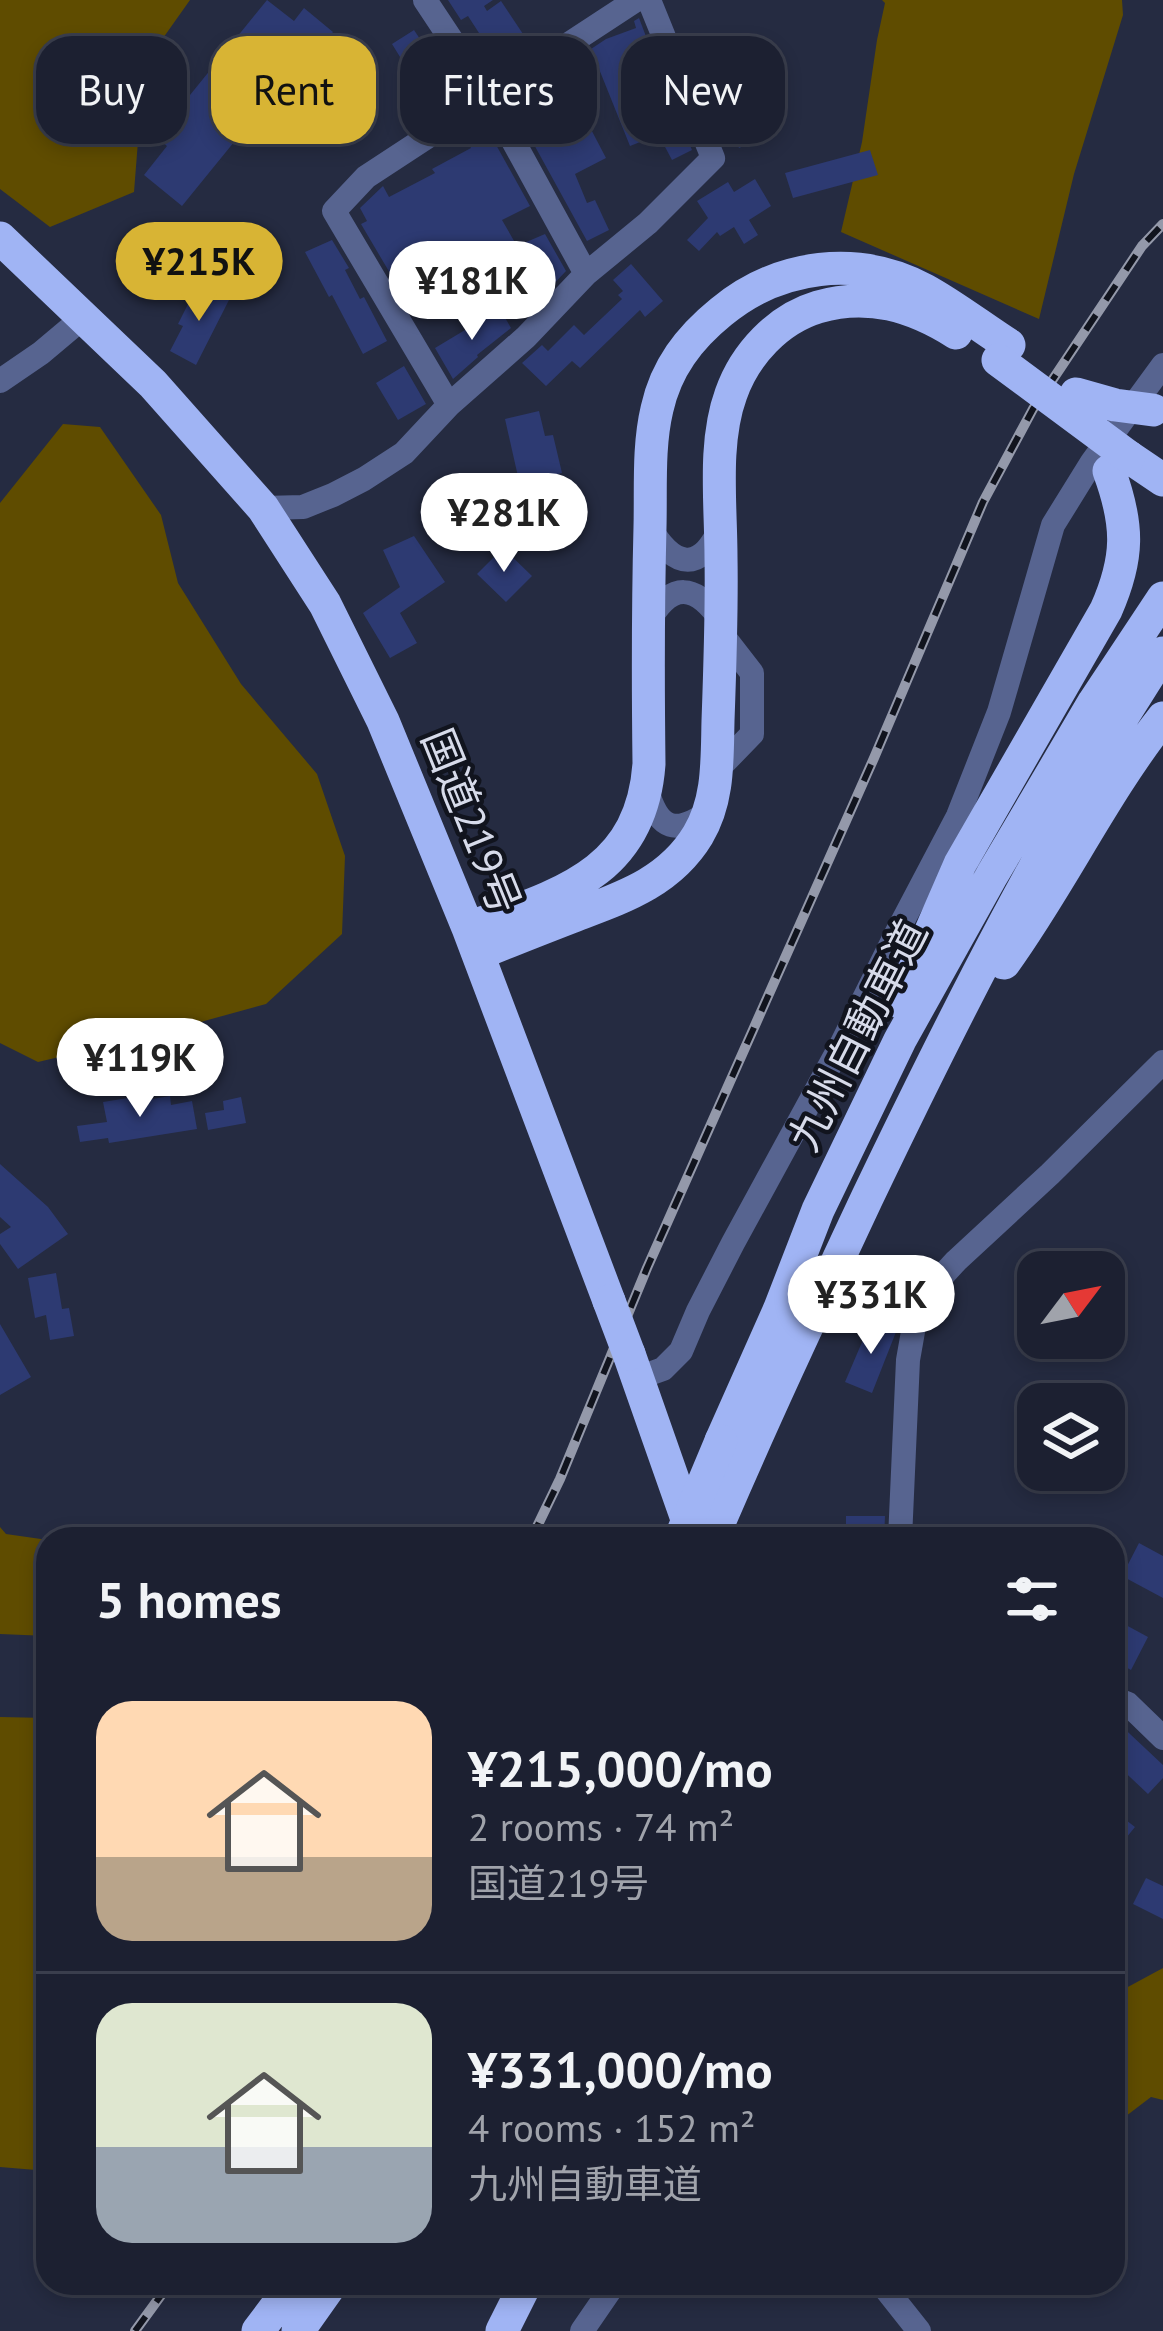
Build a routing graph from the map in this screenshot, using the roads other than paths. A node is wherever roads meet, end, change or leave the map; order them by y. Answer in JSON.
{"nodes":[{"id":1,"x":425,"y":0,"type":"edge"},
{"id":2,"x":636,"y":0,"type":"edge"},
{"id":3,"x":650,"y":0,"type":"edge"},
{"id":4,"x":449,"y":36,"type":"edge"},
{"id":5,"x":580,"y":36,"type":"edge"},
{"id":6,"x":415,"y":144,"type":"edge"},
{"id":7,"x":515,"y":144,"type":"edge"},
{"id":8,"x":0,"y":238,"type":"edge"},
{"id":9,"x":586,"y":274,"type":"junction"},
{"id":10,"x":85,"y":316,"type":"junction"},
{"id":11,"x":1003,"y":353,"type":"junction"},
{"id":12,"x":1163,"y":365,"type":"edge"},
{"id":13,"x":0,"y":381,"type":"edge"},
{"id":14,"x":449,"y":404,"type":"junction"},
{"id":15,"x":1143,"y":441,"type":"edge"},
{"id":16,"x":1163,"y":480,"type":"edge"},
{"id":17,"x":263,"y":508,"type":"junction"},
{"id":18,"x":721,"y":526,"type":"junction"},
{"id":19,"x":650,"y":528,"type":"junction"},
{"id":20,"x":1163,"y":598,"type":"edge"},
{"id":21,"x":648,"y":622,"type":"junction"},
{"id":22,"x":721,"y":627,"type":"junction"},
{"id":23,"x":1163,"y":653,"type":"edge"},
{"id":24,"x":1163,"y":718,"type":"edge"},
{"id":25,"x":647,"y":790,"type":"junction"},
{"id":26,"x":710,"y":811,"type":"junction"},
{"id":27,"x":473,"y":941,"type":"junction"},
{"id":28,"x":1163,"y":1062,"type":"edge"},
{"id":29,"x":930,"y":1065,"type":"junction"},
{"id":30,"x":818,"y":1210,"type":"junction"},
{"id":31,"x":633,"y":1366,"type":"junction"},
{"id":32,"x":685,"y":1527,"type":"edge"},
{"id":33,"x":690,"y":1527,"type":"edge"},
{"id":34,"x":717,"y":1527,"type":"edge"},
{"id":35,"x":901,"y":1527,"type":"edge"},
{"id":36,"x":1125,"y":1703,"type":"edge"},
{"id":37,"x":1163,"y":1738,"type":"edge"},
{"id":38,"x":520,"y":2295,"type":"edge"},
{"id":39,"x":607,"y":2295,"type":"edge"},
{"id":40,"x":891,"y":2295,"type":"edge"},
{"id":41,"x":297,"y":2300,"type":"edge"},
{"id":42,"x":258,"y":2331,"type":"edge"},
{"id":43,"x":502,"y":2331,"type":"edge"},
{"id":44,"x":581,"y":2331,"type":"edge"},
{"id":45,"x":920,"y":2331,"type":"edge"}],
"edges":[{"from":1,"to":4,"type":"street"},
{"from":2,"to":5,"type":"street"},
{"from":3,"to":9,"type":"street"},
{"from":6,"to":14,"type":"street"},
{"from":7,"to":9,"type":"street"},
{"from":8,"to":10,"type":"highway","name":"国道219号"},
{"from":9,"to":14,"type":"street"},
{"from":10,"to":13,"type":"street"},
{"from":10,"to":17,"type":"highway","name":"国道219号"},
{"from":11,"to":15,"type":"highway"},
{"from":11,"to":18,"type":"highway"},
{"from":11,"to":19,"type":"highway"},
{"from":12,"to":31,"type":"street"},
{"from":14,"to":17,"type":"street"},
{"from":15,"to":16,"type":"highway"},
{"from":15,"to":30,"type":"highway"},
{"from":17,"to":27,"type":"highway","name":"国道219号"},
{"from":18,"to":19,"type":"street"},
{"from":18,"to":22,"type":"highway"},
{"from":19,"to":21,"type":"highway"},
{"from":20,"to":30,"type":"highway","name":"九州自動車道"},
{"from":21,"to":22,"type":"street"},
{"from":21,"to":25,"type":"highway"},
{"from":22,"to":26,"type":"highway"},
{"from":23,"to":29,"type":"highway","name":"九州自動車道"},
{"from":24,"to":29,"type":"highway"},
{"from":25,"to":26,"type":"street"},
{"from":25,"to":27,"type":"highway"},
{"from":26,"to":27,"type":"highway"},
{"from":27,"to":31,"type":"highway","name":"国道219号","bridge":true},
{"from":28,"to":35,"type":"street"},
{"from":29,"to":34,"type":"highway","name":"九州自動車道"},
{"from":30,"to":32,"type":"highway","name":"九州自動車道","bridge":true},
{"from":31,"to":33,"type":"highway","name":"国道219号"},
{"from":36,"to":37,"type":"street"},
{"from":38,"to":43,"type":"highway"},
{"from":39,"to":44,"type":"street"},
{"from":40,"to":45,"type":"street"},
{"from":41,"to":42,"type":"highway"}]}
